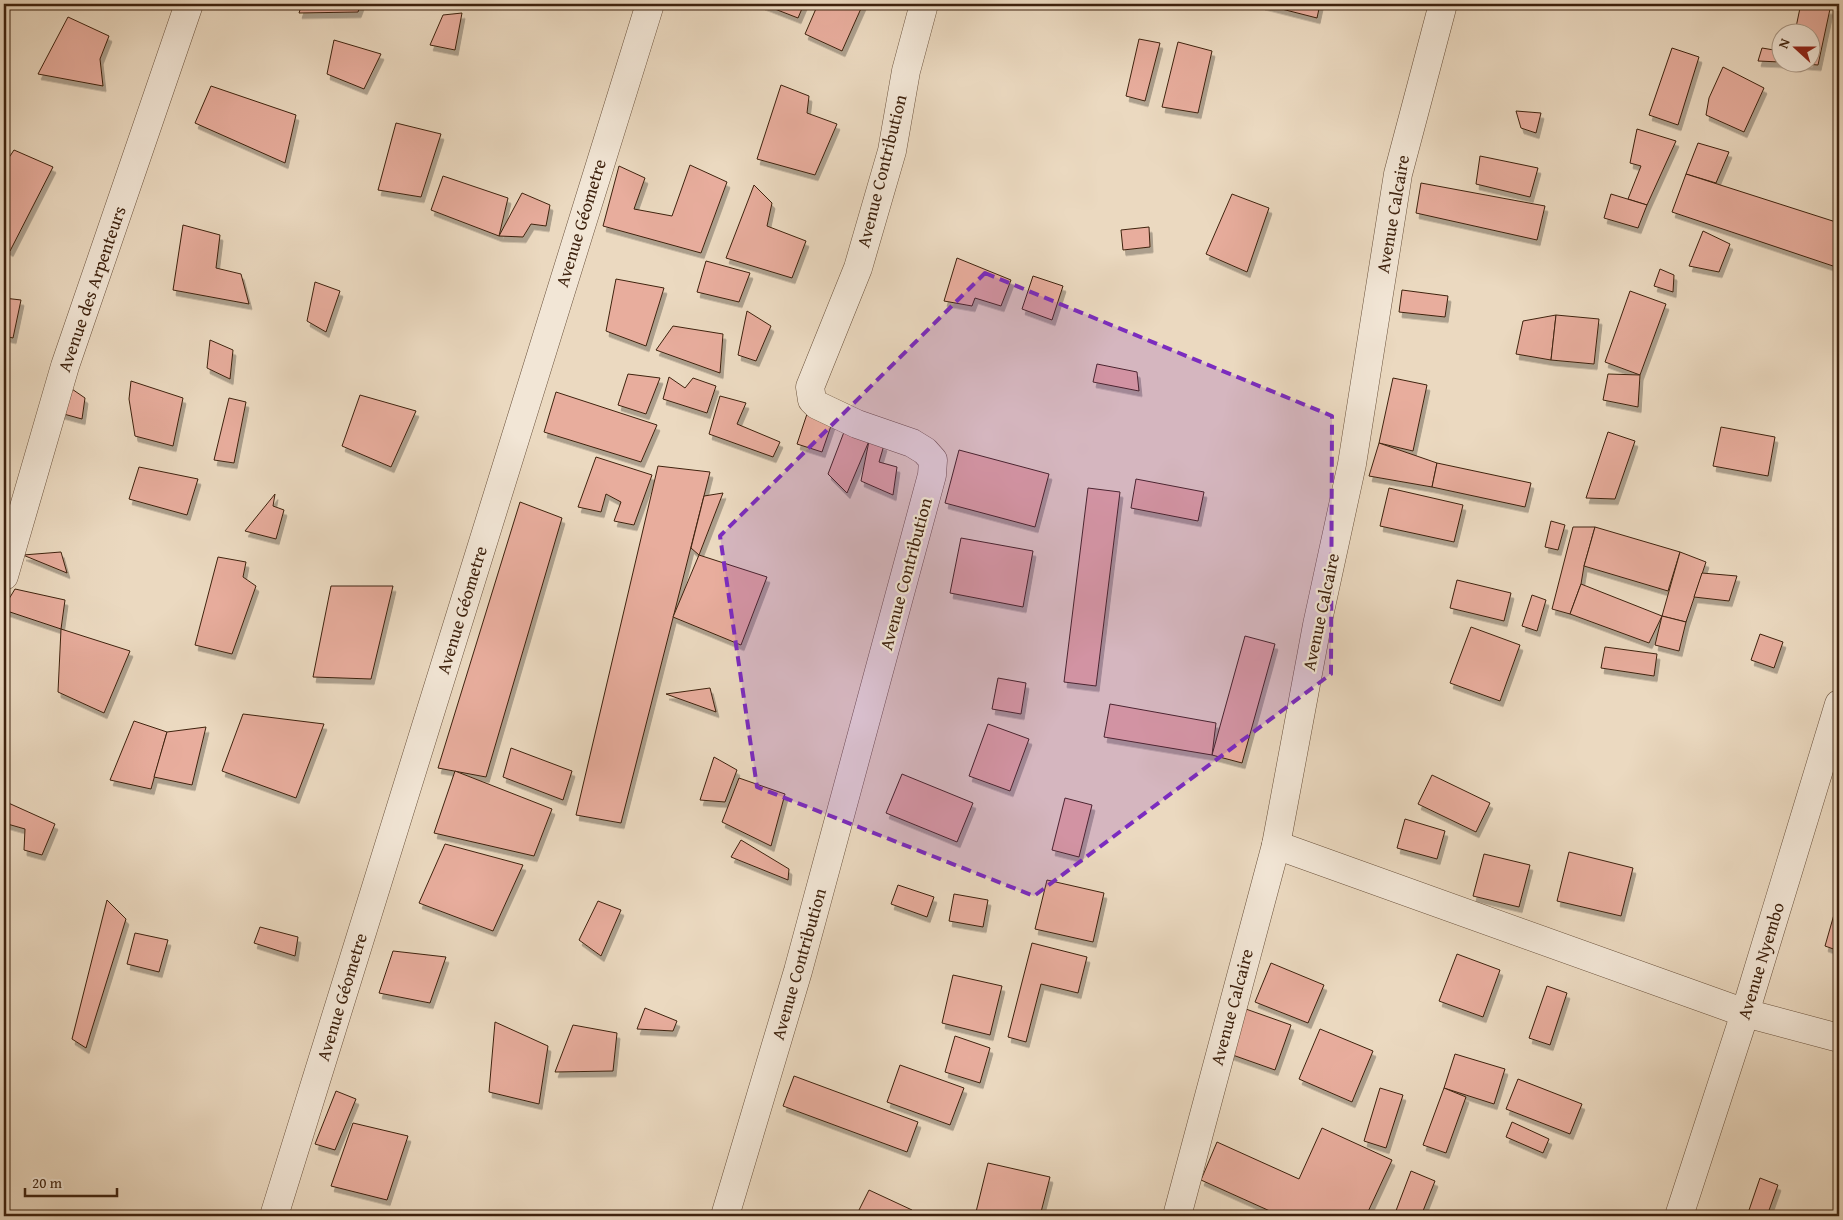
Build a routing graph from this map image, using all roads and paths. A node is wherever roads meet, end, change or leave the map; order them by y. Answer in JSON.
{"nodes":[{"id":1,"x":189,"y":4,"type":"edge"},
{"id":2,"x":650,"y":4,"type":"edge"},
{"id":3,"x":924,"y":4,"type":"edge"},
{"id":4,"x":1443,"y":4,"type":"edge"},
{"id":5,"x":4,"y":576,"type":"edge"},
{"id":6,"x":1839,"y":704,"type":"edge"},
{"id":7,"x":1276,"y":845,"type":"junction"},
{"id":8,"x":1745,"y":1013,"type":"junction"},
{"id":9,"x":1839,"y":1038,"type":"edge"},
{"id":10,"x":274,"y":1216,"type":"edge"},
{"id":11,"x":725,"y":1216,"type":"edge"},
{"id":12,"x":1177,"y":1216,"type":"edge"},
{"id":13,"x":1679,"y":1216,"type":"edge"}],
"edges":[{"from":1,"to":5,"type":"street","name":"Avenue des Arpenteurs"},
{"from":2,"to":10,"type":"street","name":"Avenue Géometre"},
{"from":3,"to":11,"type":"street","name":"Avenue Contribution"},
{"from":4,"to":7,"type":"street","name":"Avenue Calcaire"},
{"from":6,"to":8,"type":"street","name":"Avenue Nyembo"},
{"from":7,"to":8,"type":"street"},
{"from":7,"to":12,"type":"street","name":"Avenue Calcaire"},
{"from":8,"to":9,"type":"street"},
{"from":8,"to":13,"type":"street","name":"Avenue Nyembo"}]}
